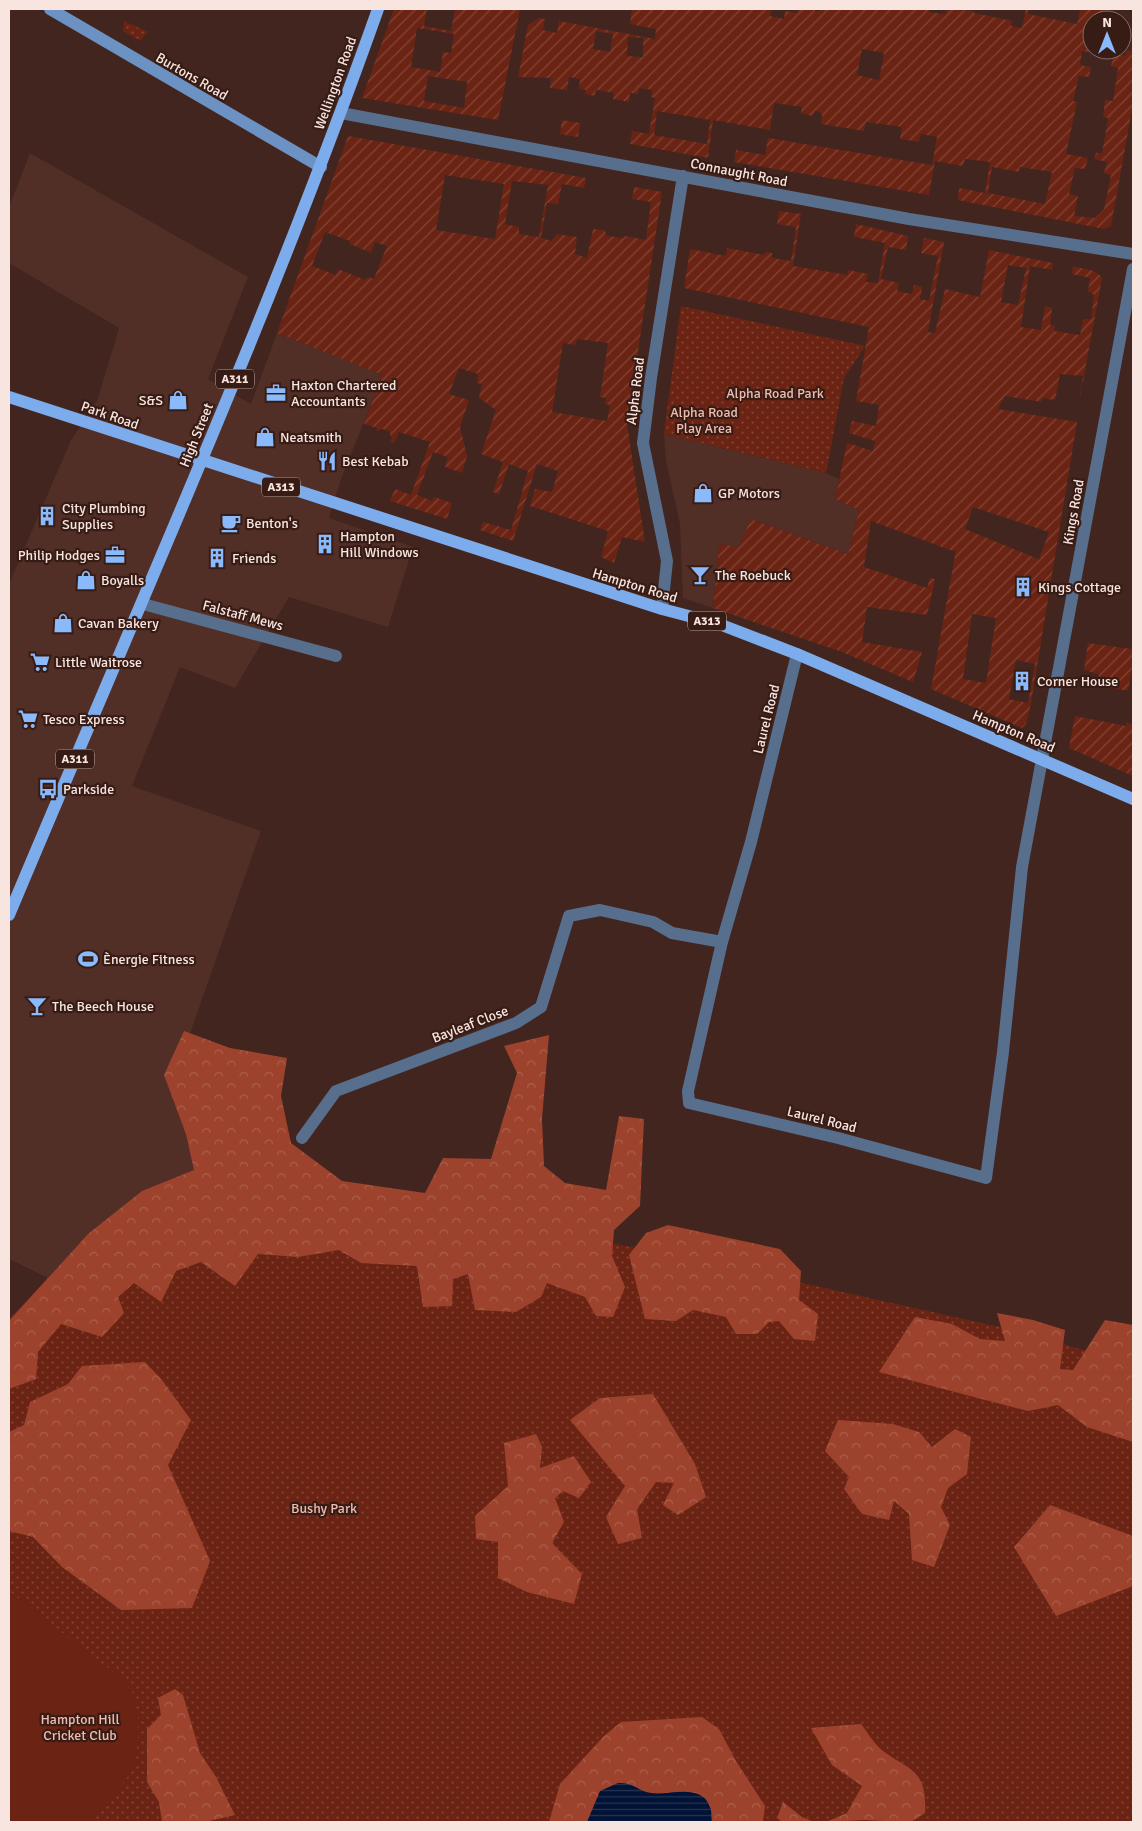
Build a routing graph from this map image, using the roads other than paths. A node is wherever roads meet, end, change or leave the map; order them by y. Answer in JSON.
{"nodes":[{"id":1,"x":50,"y":9,"type":"edge"},
{"id":2,"x":378,"y":9,"type":"edge"},
{"id":3,"x":341,"y":113,"type":"junction"},
{"id":4,"x":321,"y":167,"type":"junction"},
{"id":5,"x":683,"y":176,"type":"junction"},
{"id":6,"x":1133,"y":254,"type":"edge"},
{"id":7,"x":1133,"y":269,"type":"edge"},
{"id":8,"x":9,"y":397,"type":"edge"},
{"id":9,"x":201,"y":461,"type":"junction"},
{"id":10,"x":143,"y":604,"type":"junction"},
{"id":11,"x":662,"y":610,"type":"junction"},
{"id":12,"x":797,"y":654,"type":"junction"},
{"id":13,"x":336,"y":656,"type":"dead end"},
{"id":14,"x":1044,"y":760,"type":"junction"},
{"id":15,"x":1133,"y":800,"type":"edge"},
{"id":16,"x":9,"y":915,"type":"edge"},
{"id":17,"x":722,"y":942,"type":"junction"},
{"id":18,"x":302,"y":1138,"type":"dead end"}],
"edges":[{"from":1,"to":4,"type":"street","name":"Burtons Road"},
{"from":2,"to":3,"type":"main road","name":"Wellington Road","number":"A311"},
{"from":3,"to":4,"type":"main road","name":"Wellington Road","number":"A311"},
{"from":3,"to":5,"type":"street","name":"Connaught Road"},
{"from":4,"to":9,"type":"main road","name":"High Street","number":"A311"},
{"from":5,"to":6,"type":"street","name":"Connaught Road"},
{"from":5,"to":11,"type":"street","name":"Alpha Road"},
{"from":7,"to":14,"type":"street","name":"Kings Road"},
{"from":8,"to":9,"type":"main road","name":"Park Road","number":"A313"},
{"from":9,"to":10,"type":"main road","name":"High Street","number":"A311"},
{"from":9,"to":11,"type":"main road","name":"Hampton Road","number":"A313"},
{"from":10,"to":13,"type":"street","name":"Falstaff Mews"},
{"from":10,"to":16,"type":"main road","number":"A311"},
{"from":11,"to":12,"type":"main road","name":"Hampton Road","number":"A313"},
{"from":12,"to":14,"type":"main road","name":"Hampton Road","number":"A313"},
{"from":12,"to":17,"type":"street","name":"Laurel Road"},
{"from":14,"to":15,"type":"main road","name":"Hampton Road","number":"A313"},
{"from":14,"to":17,"type":"street","name":"Laurel Road"},
{"from":17,"to":18,"type":"street","name":"Bayleaf Close"}]}
